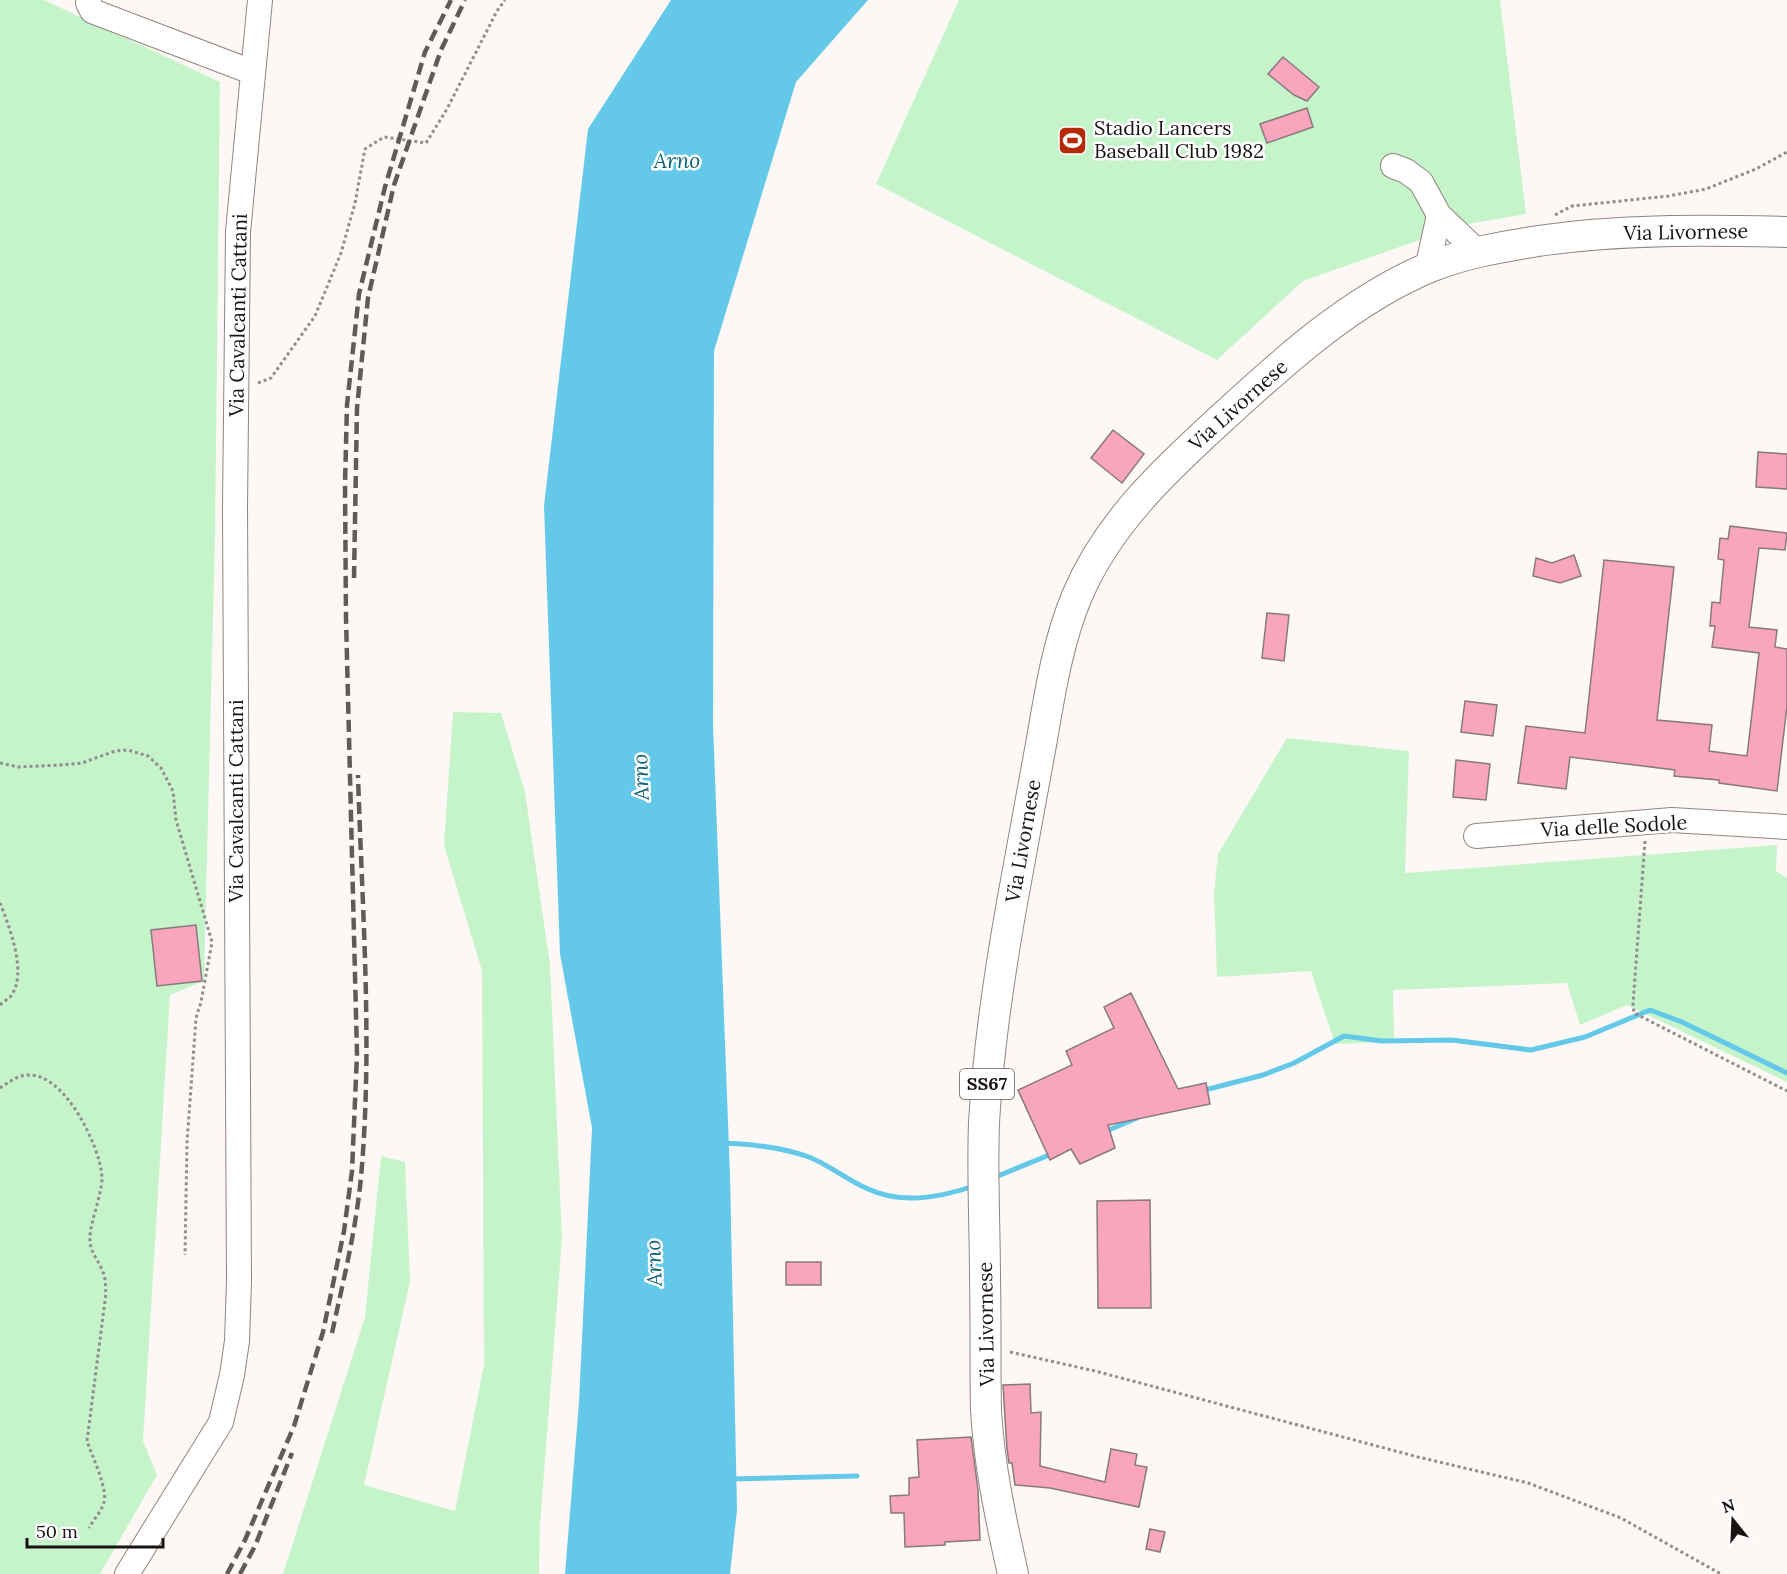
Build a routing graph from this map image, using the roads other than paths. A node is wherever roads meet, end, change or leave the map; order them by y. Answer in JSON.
{"nodes":[{"id":1,"x":89,"y":0,"type":"edge"},
{"id":2,"x":260,"y":0,"type":"edge"},
{"id":3,"x":252,"y":72,"type":"junction"},
{"id":4,"x":1393,"y":166,"type":"dead end"},
{"id":5,"x":1439,"y":215,"type":"junction"},
{"id":6,"x":1787,"y":232,"type":"edge"},
{"id":7,"x":1478,"y":252,"type":"junction"},
{"id":8,"x":1427,"y":268,"type":"junction"},
{"id":9,"x":1787,"y":827,"type":"edge"},
{"id":10,"x":1476,"y":836,"type":"dead end"},
{"id":11,"x":127,"y":1574,"type":"edge"},
{"id":12,"x":1013,"y":1574,"type":"edge"}],
"edges":[{"from":1,"to":3,"type":"street"},
{"from":2,"to":3,"type":"street","name":"Via Cavalcanti Cattani"},
{"from":3,"to":11,"type":"street","name":"Via Cavalcanti Cattani"},
{"from":4,"to":5,"type":"street"},
{"from":5,"to":7,"type":"street"},
{"from":5,"to":8,"type":"street"},
{"from":6,"to":7,"type":"main road","name":"Via Livornese"},
{"from":7,"to":8,"type":"main road","name":"Via Livornese"},
{"from":8,"to":12,"type":"main road","name":"Via Livornese","number":"SS67"},
{"from":9,"to":10,"type":"street","name":"Via delle Sodole"}]}
